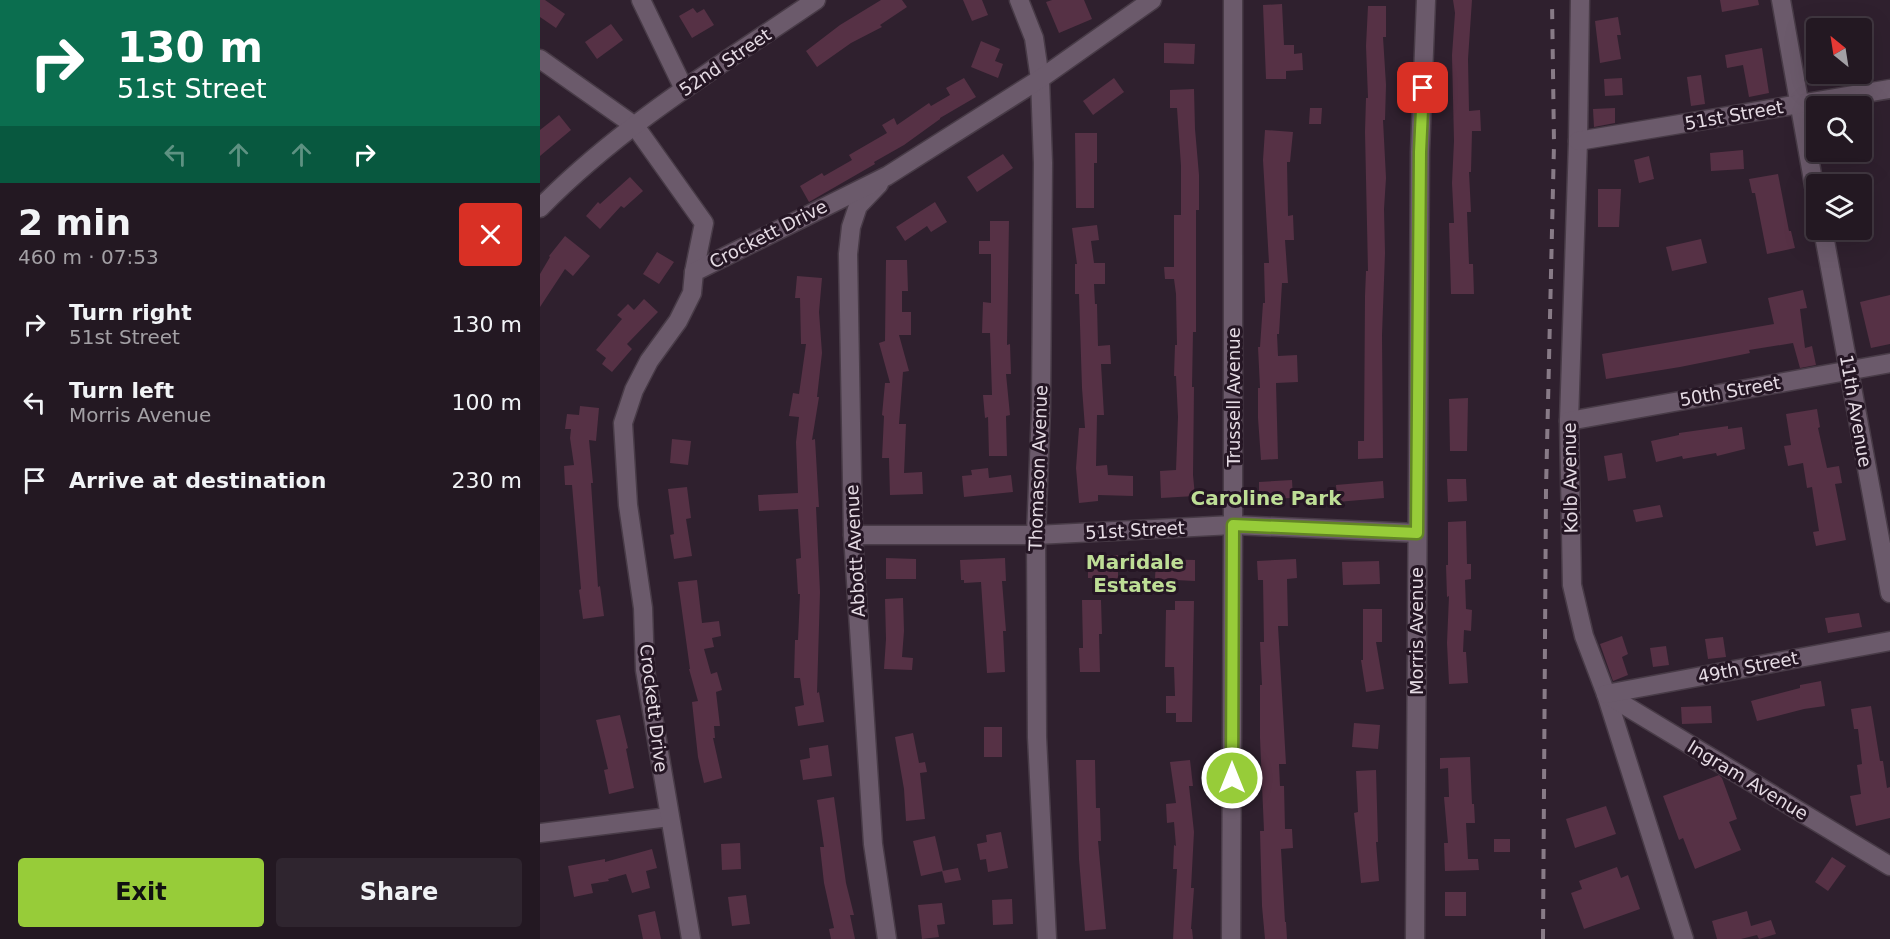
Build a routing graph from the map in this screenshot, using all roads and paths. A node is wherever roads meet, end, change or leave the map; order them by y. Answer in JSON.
{"nodes":[{"id":1,"x":641,"y":0,"type":"edge"},
{"id":2,"x":816,"y":0,"type":"edge"},
{"id":3,"x":1019,"y":0,"type":"edge"},
{"id":4,"x":1152,"y":0,"type":"edge"},
{"id":5,"x":1233,"y":0,"type":"edge"},
{"id":6,"x":1426,"y":0,"type":"edge"},
{"id":7,"x":1580,"y":0,"type":"edge"},
{"id":8,"x":1781,"y":0,"type":"edge"},
{"id":9,"x":540,"y":60,"type":"edge"},
{"id":10,"x":1040,"y":79,"type":"junction"},
{"id":11,"x":684,"y":89,"type":"junction"},
{"id":12,"x":1890,"y":89,"type":"edge"},
{"id":13,"x":1799,"y":104,"type":"junction"},
{"id":14,"x":635,"y":126,"type":"junction"},
{"id":15,"x":1578,"y":141,"type":"junction"},
{"id":16,"x":1812,"y":174,"type":"edge"},
{"id":17,"x":887,"y":176,"type":"junction"},
{"id":18,"x":540,"y":208,"type":"edge"},
{"id":19,"x":1825,"y":240,"type":"edge"},
{"id":20,"x":694,"y":272,"type":"junction"},
{"id":21,"x":1890,"y":363,"type":"edge"},
{"id":22,"x":1849,"y":369,"type":"junction"},
{"id":23,"x":1569,"y":421,"type":"junction"},
{"id":24,"x":1233,"y":525,"type":"junction"},
{"id":25,"x":1417,"y":533,"type":"junction"},
{"id":26,"x":853,"y":535,"type":"junction"},
{"id":27,"x":1036,"y":535,"type":"junction"},
{"id":28,"x":1890,"y":593,"type":"edge"},
{"id":29,"x":1890,"y":641,"type":"edge"},
{"id":30,"x":1606,"y":694,"type":"junction"},
{"id":31,"x":669,"y":817,"type":"junction"},
{"id":32,"x":540,"y":833,"type":"edge"},
{"id":33,"x":1890,"y":866,"type":"edge"},
{"id":34,"x":691,"y":939,"type":"edge"},
{"id":35,"x":887,"y":939,"type":"edge"},
{"id":36,"x":1047,"y":939,"type":"edge"},
{"id":37,"x":1230,"y":939,"type":"edge"},
{"id":38,"x":1415,"y":939,"type":"edge"},
{"id":39,"x":1684,"y":939,"type":"edge"}],
"edges":[{"from":1,"to":11,"type":"street"},
{"from":2,"to":11,"type":"street","name":"52nd Street"},
{"from":3,"to":10,"type":"street","name":"Thomason Avenue"},
{"from":4,"to":10,"type":"street","name":"Crockett Drive"},
{"from":5,"to":24,"type":"street","name":"Trussell Avenue"},
{"from":6,"to":25,"type":"street","name":"Morris Avenue"},
{"from":7,"to":15,"type":"street","name":"Kolb Avenue"},
{"from":8,"to":13,"type":"street"},
{"from":9,"to":14,"type":"street"},
{"from":10,"to":17,"type":"street","name":"Crockett Drive"},
{"from":10,"to":27,"type":"street","name":"Thomason Avenue"},
{"from":11,"to":14,"type":"street","name":"52nd Street"},
{"from":12,"to":13,"type":"street","name":"51st Street"},
{"from":13,"to":15,"type":"street","name":"51st Street"},
{"from":13,"to":16,"type":"street"},
{"from":14,"to":18,"type":"street","name":"52nd Street"},
{"from":14,"to":20,"type":"street"},
{"from":15,"to":23,"type":"street","name":"Kolb Avenue"},
{"from":17,"to":20,"type":"street","name":"Crockett Drive"},
{"from":17,"to":26,"type":"street","name":"Abbott Avenue"},
{"from":19,"to":22,"type":"street","name":"11th Avenue"},
{"from":20,"to":31,"type":"street","name":"Crockett Drive"},
{"from":21,"to":22,"type":"street","name":"50th Street"},
{"from":22,"to":23,"type":"street","name":"50th Street"},
{"from":22,"to":28,"type":"street","name":"11th Avenue"},
{"from":23,"to":30,"type":"street","name":"Kolb Avenue"},
{"from":24,"to":25,"type":"street","name":"51st Street"},
{"from":24,"to":27,"type":"street","name":"51st Street"},
{"from":24,"to":37,"type":"street","name":"Trussell Avenue"},
{"from":25,"to":38,"type":"street","name":"Morris Avenue"},
{"from":26,"to":27,"type":"street","name":"51st Street"},
{"from":26,"to":35,"type":"street","name":"Abbott Avenue"},
{"from":27,"to":36,"type":"street","name":"Thomason Avenue"},
{"from":29,"to":30,"type":"street","name":"49th Street"},
{"from":30,"to":33,"type":"street","name":"Ingram Avenue"},
{"from":30,"to":39,"type":"street","name":"Kolb Avenue"},
{"from":31,"to":32,"type":"street"},
{"from":31,"to":34,"type":"street","name":"Crockett Drive"}]}
